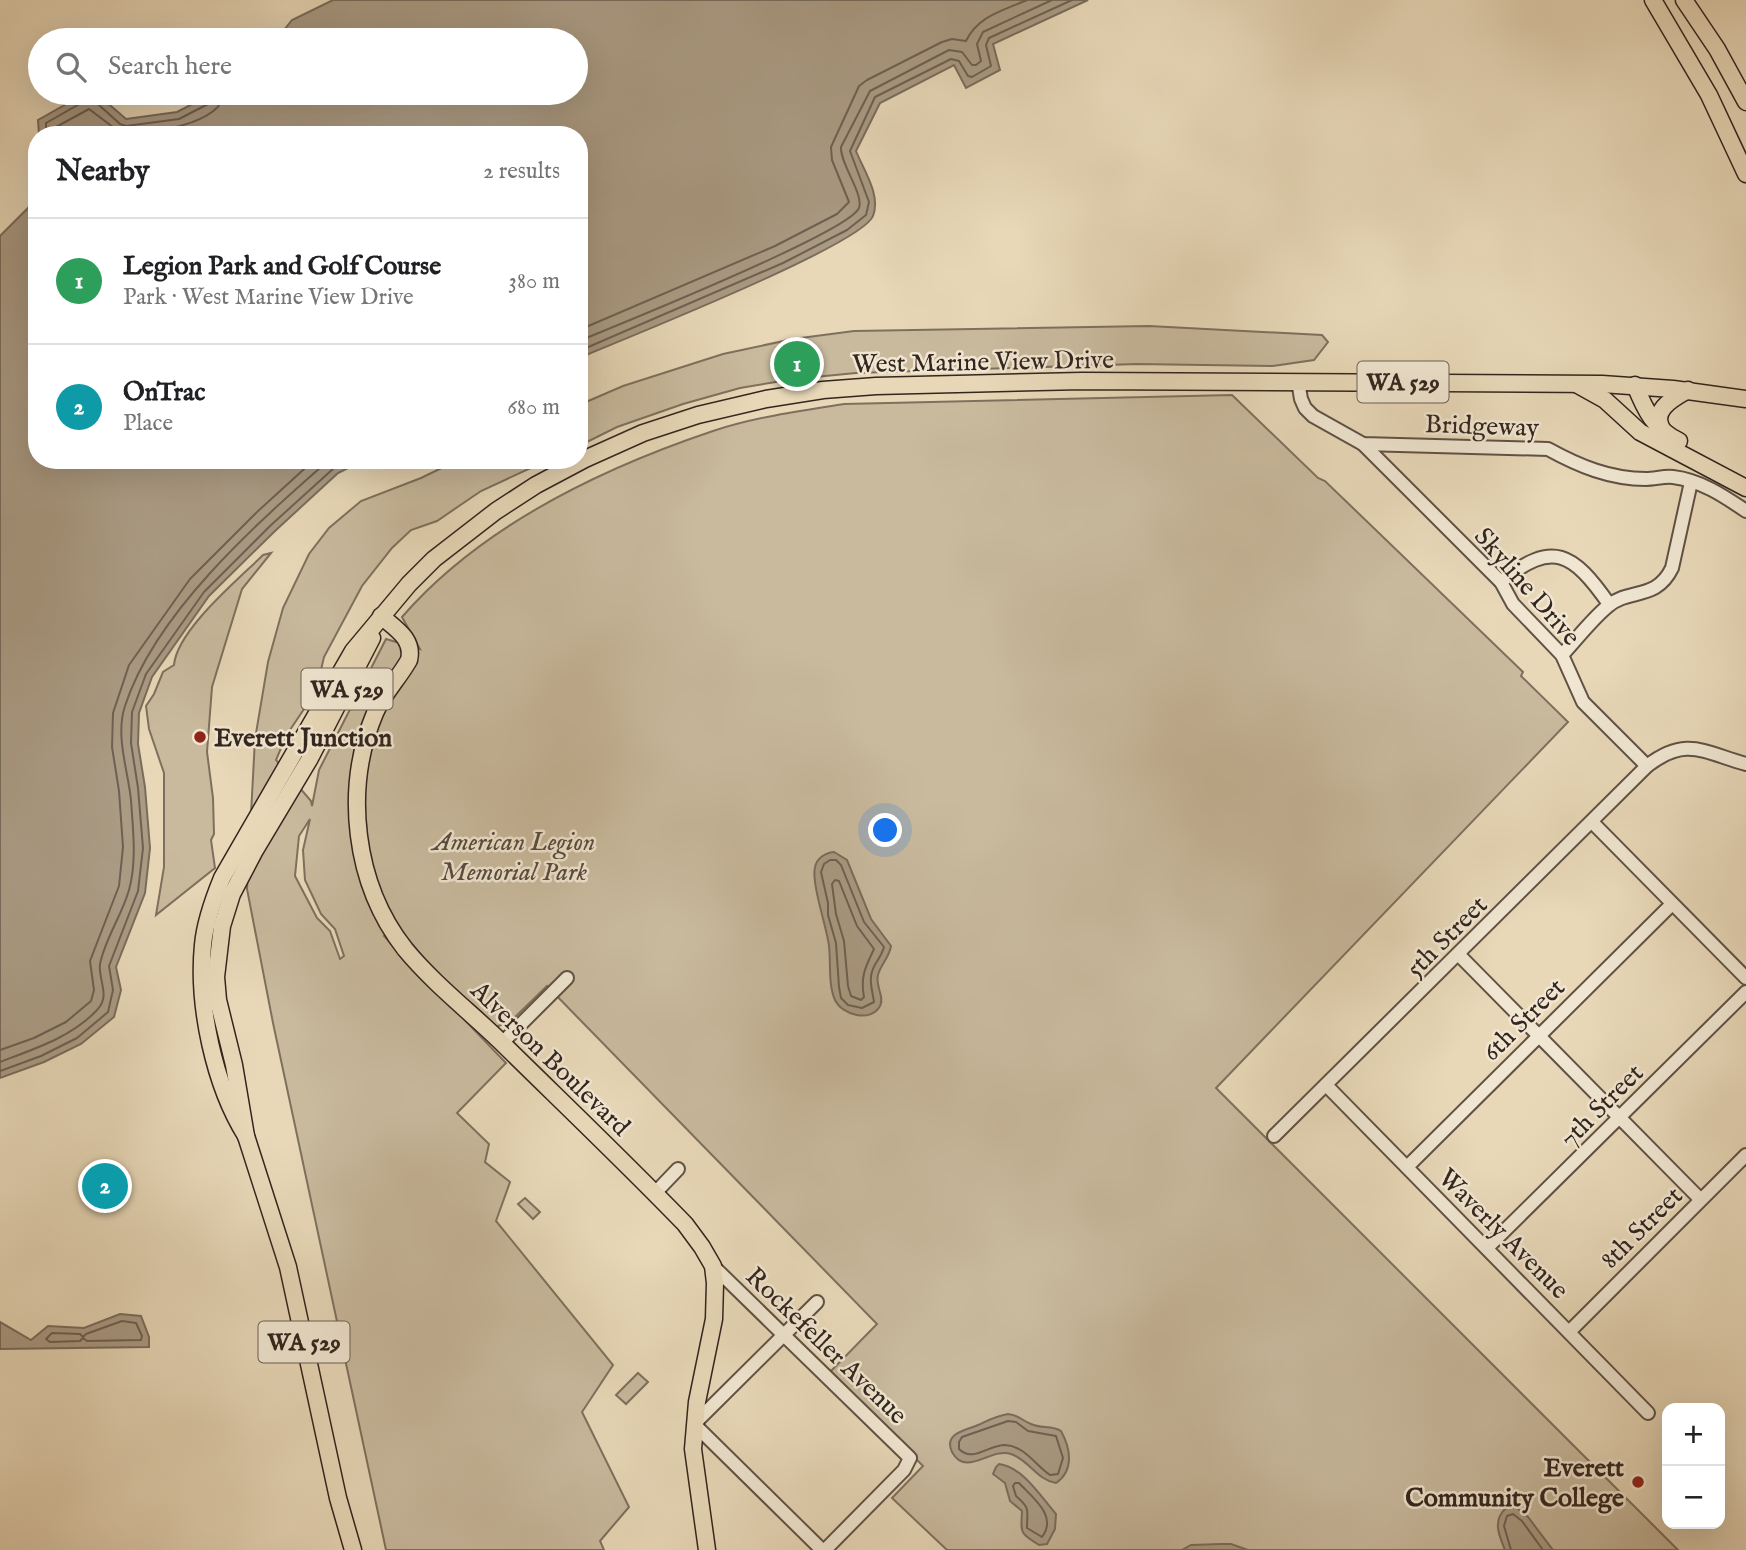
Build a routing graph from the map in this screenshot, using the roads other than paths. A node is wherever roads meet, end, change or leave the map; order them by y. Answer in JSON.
{"nodes":[{"id":1,"x":1653,"y":0,"type":"edge"},
{"id":2,"x":1684,"y":0,"type":"edge"},
{"id":3,"x":1746,"y":102,"type":"edge"},
{"id":4,"x":1746,"y":174,"type":"edge"},
{"id":5,"x":1298,"y":380,"type":"junction"},
{"id":6,"x":1573,"y":383,"type":"junction"},
{"id":7,"x":1635,"y":385,"type":"junction"},
{"id":8,"x":1688,"y":390,"type":"junction"},
{"id":9,"x":1746,"y":399,"type":"edge"},
{"id":10,"x":1640,"y":432,"type":"junction"},
{"id":11,"x":1665,"y":434,"type":"junction"},
{"id":12,"x":1363,"y":444,"type":"junction"},
{"id":13,"x":588,"y":458,"type":"edge"},
{"id":14,"x":566,"y":469,"type":"edge"},
{"id":15,"x":1746,"y":476,"type":"edge"},
{"id":16,"x":1691,"y":482,"type":"junction"},
{"id":17,"x":1746,"y":488,"type":"edge"},
{"id":18,"x":1746,"y":511,"type":"edge"},
{"id":19,"x":1502,"y":582,"type":"junction"},
{"id":20,"x":1609,"y":604,"type":"junction"},
{"id":21,"x":381,"y":616,"type":"junction"},
{"id":22,"x":1562,"y":655,"type":"junction"},
{"id":23,"x":1746,"y":764,"type":"edge"},
{"id":24,"x":1647,"y":766,"type":"junction"},
{"id":25,"x":1592,"y":822,"type":"junction"},
{"id":26,"x":1672,"y":904,"type":"junction"},
{"id":27,"x":1459,"y":955,"type":"junction"},
{"id":28,"x":567,"y":978,"type":"dead end"},
{"id":29,"x":1746,"y":978,"type":"edge"},
{"id":30,"x":1746,"y":992,"type":"edge"},
{"id":31,"x":1539,"y":1035,"type":"junction"},
{"id":32,"x":502,"y":1043,"type":"junction"},
{"id":33,"x":1326,"y":1085,"type":"junction"},
{"id":34,"x":1621,"y":1118,"type":"junction"},
{"id":35,"x":246,"y":1136,"type":"junction"},
{"id":36,"x":1274,"y":1136,"type":"dead end"},
{"id":37,"x":1746,"y":1155,"type":"edge"},
{"id":38,"x":1407,"y":1167,"type":"junction"},
{"id":39,"x":678,"y":1169,"type":"dead end"},
{"id":40,"x":655,"y":1193,"type":"junction"},
{"id":41,"x":1700,"y":1199,"type":"junction"},
{"id":42,"x":1487,"y":1248,"type":"junction"},
{"id":43,"x":713,"y":1266,"type":"junction"},
{"id":44,"x":817,"y":1302,"type":"dead end"},
{"id":45,"x":1569,"y":1332,"type":"junction"},
{"id":46,"x":785,"y":1334,"type":"junction"},
{"id":47,"x":1648,"y":1413,"type":"dead end"},
{"id":48,"x":694,"y":1424,"type":"junction"},
{"id":49,"x":353,"y":1550,"type":"edge"},
{"id":50,"x":707,"y":1550,"type":"edge"},
{"id":51,"x":823,"y":1550,"type":"edge"}],
"edges":[{"from":1,"to":4,"type":"main road"},
{"from":2,"to":3,"type":"main road"},
{"from":5,"to":6,"type":"main road","number":"WA 529"},
{"from":5,"to":12,"type":"street","name":"Bridgeway"},
{"from":5,"to":13,"type":"main road","name":"West Marine View Drive","number":"WA 529"},
{"from":6,"to":7,"type":"main road","number":"WA 529"},
{"from":6,"to":10,"type":"main road"},
{"from":7,"to":8,"type":"main road","number":"WA 529"},
{"from":7,"to":10,"type":"main road"},
{"from":7,"to":11,"type":"main road"},
{"from":8,"to":9,"type":"main road","number":"WA 529"},
{"from":8,"to":11,"type":"main road"},
{"from":10,"to":17,"type":"main road"},
{"from":11,"to":15,"type":"main road"},
{"from":12,"to":16,"type":"street","name":"Bridgeway"},
{"from":12,"to":19,"type":"street","name":"Skyline Drive"},
{"from":14,"to":21,"type":"main road","name":"West Marine View Drive","number":"WA 529"},
{"from":16,"to":18,"type":"street","name":"Bridgeway"},
{"from":16,"to":20,"type":"street"},
{"from":19,"to":20,"type":"street"},
{"from":19,"to":22,"type":"street","name":"Skyline Drive"},
{"from":20,"to":22,"type":"street"},
{"from":21,"to":32,"type":"main road","name":"Alverson Boulevard"},
{"from":21,"to":35,"type":"main road","name":"West Marine View Drive","number":"WA 529"},
{"from":21,"to":35,"type":"main road","name":"West Marine View Drive","number":"WA 529"},
{"from":22,"to":24,"type":"street","name":"Skyline Drive"},
{"from":23,"to":24,"type":"street","name":"5th Street"},
{"from":24,"to":25,"type":"street","name":"5th Street"},
{"from":25,"to":26,"type":"street"},
{"from":25,"to":27,"type":"street","name":"5th Street"},
{"from":26,"to":29,"type":"street"},
{"from":26,"to":31,"type":"street","name":"6th Street"},
{"from":27,"to":31,"type":"street"},
{"from":27,"to":33,"type":"street","name":"5th Street"},
{"from":28,"to":32,"type":"street"},
{"from":30,"to":34,"type":"street","name":"7th Street"},
{"from":31,"to":34,"type":"street"},
{"from":31,"to":38,"type":"street","name":"6th Street"},
{"from":32,"to":40,"type":"main road","name":"Alverson Boulevard"},
{"from":33,"to":36,"type":"street","name":"5th Street"},
{"from":33,"to":38,"type":"street","name":"Waverly Avenue"},
{"from":34,"to":41,"type":"street"},
{"from":34,"to":42,"type":"street","name":"7th Street"},
{"from":35,"to":49,"type":"main road","name":"West Marine View Drive","number":"WA 529"},
{"from":37,"to":41,"type":"street","name":"8th Street"},
{"from":38,"to":42,"type":"street","name":"Waverly Avenue"},
{"from":39,"to":40,"type":"street"},
{"from":40,"to":43,"type":"main road","name":"Alverson Boulevard"},
{"from":41,"to":45,"type":"street","name":"8th Street"},
{"from":42,"to":45,"type":"street","name":"Waverly Avenue"},
{"from":43,"to":46,"type":"street","name":"Rockefeller Avenue"},
{"from":43,"to":48,"type":"main road","name":"Alverson Boulevard"},
{"from":44,"to":46,"type":"street"},
{"from":45,"to":47,"type":"street","name":"Waverly Avenue"},
{"from":46,"to":48,"type":"street"},
{"from":46,"to":51,"type":"street","name":"Rockefeller Avenue"},
{"from":48,"to":50,"type":"main road","name":"Alverson Boulevard"},
{"from":48,"to":51,"type":"street"}]}
